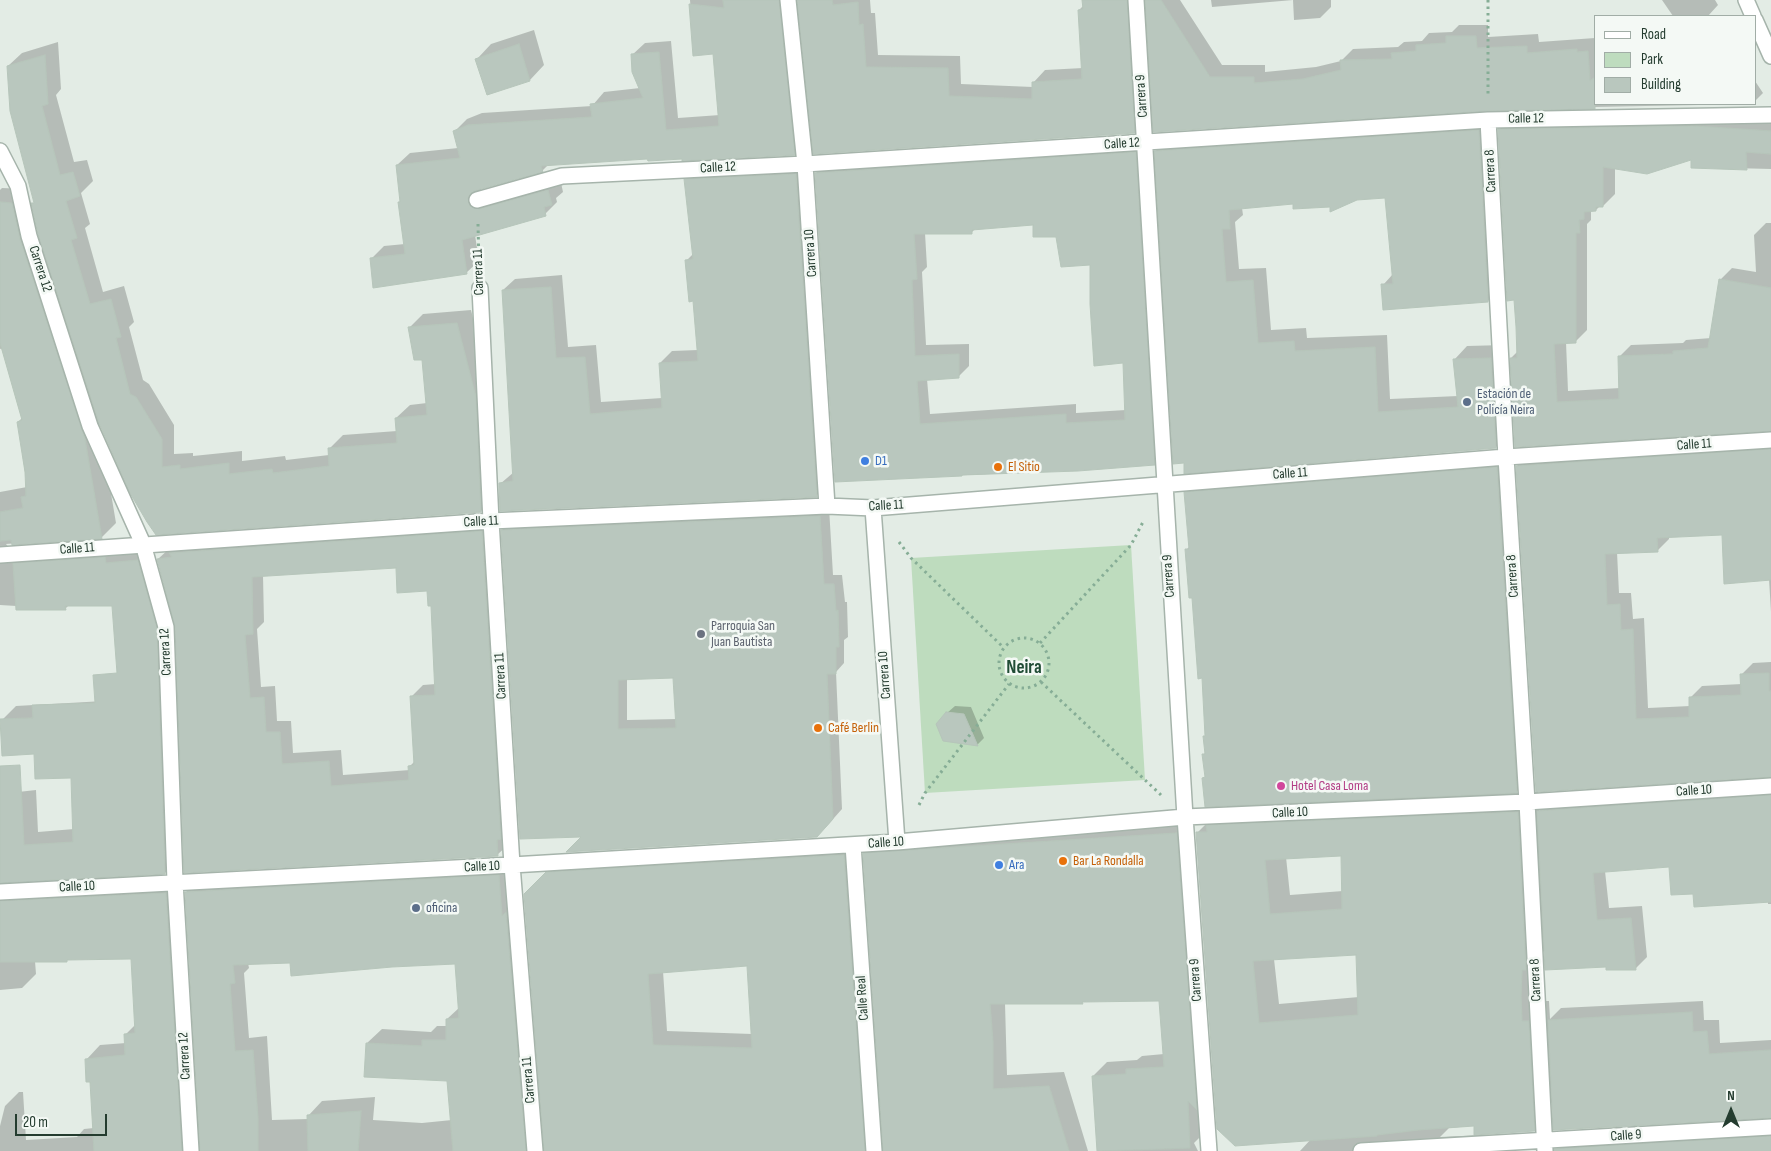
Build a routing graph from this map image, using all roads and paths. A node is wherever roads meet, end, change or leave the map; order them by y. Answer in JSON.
{"nodes":[{"id":1,"x":788,"y":0,"type":"edge"},
{"id":2,"x":1136,"y":0,"type":"edge"},
{"id":3,"x":1488,"y":0,"type":"edge"},
{"id":4,"x":1746,"y":0,"type":"edge"},
{"id":5,"x":1753,"y":15,"type":"edge"},
{"id":6,"x":1756,"y":22,"type":"edge"},
{"id":7,"x":1771,"y":56,"type":"edge"},
{"id":8,"x":1771,"y":115,"type":"edge"},
{"id":9,"x":1488,"y":120,"type":"junction"},
{"id":10,"x":1145,"y":142,"type":"junction"},
{"id":11,"x":0,"y":151,"type":"edge"},
{"id":12,"x":805,"y":164,"type":"junction"},
{"id":13,"x":477,"y":200,"type":"joint"},
{"id":14,"x":480,"y":288,"type":"joint"},
{"id":15,"x":1771,"y":440,"type":"edge"},
{"id":16,"x":1506,"y":457,"type":"junction"},
{"id":17,"x":1164,"y":484,"type":"junction"},
{"id":18,"x":827,"y":506,"type":"junction"},
{"id":19,"x":873,"y":508,"type":"junction"},
{"id":20,"x":1145,"y":519,"type":"dead end"},
{"id":21,"x":492,"y":522,"type":"junction"},
{"id":22,"x":143,"y":544,"type":"junction"},
{"id":23,"x":0,"y":555,"type":"edge"},
{"id":24,"x":1040,"y":643,"type":"junction"},
{"id":25,"x":1004,"y":648,"type":"junction"},
{"id":26,"x":1041,"y":682,"type":"junction"},
{"id":27,"x":1009,"y":684,"type":"junction"},
{"id":28,"x":1771,"y":786,"type":"edge"},
{"id":29,"x":1527,"y":802,"type":"junction"},
{"id":30,"x":916,"y":810,"type":"dead end"},
{"id":31,"x":1185,"y":818,"type":"junction"},
{"id":32,"x":897,"y":842,"type":"junction"},
{"id":33,"x":853,"y":845,"type":"junction"},
{"id":34,"x":512,"y":865,"type":"junction"},
{"id":35,"x":175,"y":882,"type":"junction"},
{"id":36,"x":0,"y":892,"type":"edge"},
{"id":37,"x":1771,"y":1128,"type":"edge"},
{"id":38,"x":1544,"y":1146,"type":"edge"},
{"id":39,"x":191,"y":1151,"type":"edge"},
{"id":40,"x":535,"y":1151,"type":"edge"},
{"id":41,"x":874,"y":1151,"type":"edge"},
{"id":42,"x":1209,"y":1151,"type":"edge"},
{"id":43,"x":1361,"y":1151,"type":"edge"}],
"edges":[{"from":1,"to":12,"type":"street","name":"Carrera 10"},
{"from":2,"to":10,"type":"street","name":"Carrera 9"},
{"from":3,"to":9,"type":"path"},
{"from":4,"to":5,"type":"street"},
{"from":6,"to":7,"type":"street"},
{"from":8,"to":9,"type":"street","name":"Calle 12"},
{"from":9,"to":10,"type":"street","name":"Calle 12"},
{"from":9,"to":16,"type":"street","name":"Carrera 8"},
{"from":10,"to":12,"type":"street","name":"Calle 12"},
{"from":10,"to":17,"type":"street","name":"Carrera 9"},
{"from":11,"to":22,"type":"street","name":"Carrera 12"},
{"from":12,"to":13,"type":"street","name":"Calle 12"},
{"from":12,"to":18,"type":"street","name":"Carrera 10"},
{"from":13,"to":14,"type":"path","name":"Carrera 11"},
{"from":14,"to":21,"type":"street","name":"Carrera 11"},
{"from":15,"to":16,"type":"street","name":"Calle 11"},
{"from":16,"to":17,"type":"street","name":"Calle 11"},
{"from":16,"to":29,"type":"street","name":"Carrera 8"},
{"from":17,"to":19,"type":"street","name":"Calle 11"},
{"from":17,"to":31,"type":"street","name":"Carrera 9"},
{"from":18,"to":19,"type":"street","name":"Calle 11"},
{"from":18,"to":21,"type":"street","name":"Calle 11"},
{"from":19,"to":25,"type":"path"},
{"from":19,"to":32,"type":"street","name":"Carrera 10"},
{"from":20,"to":24,"type":"path"},
{"from":21,"to":22,"type":"street","name":"Calle 11"},
{"from":21,"to":34,"type":"street","name":"Carrera 11"},
{"from":22,"to":23,"type":"street","name":"Calle 11"},
{"from":22,"to":35,"type":"street","name":"Carrera 12"},
{"from":24,"to":25,"type":"path"},
{"from":24,"to":26,"type":"path"},
{"from":25,"to":27,"type":"path"},
{"from":26,"to":27,"type":"path"},
{"from":26,"to":31,"type":"path"},
{"from":27,"to":30,"type":"path"},
{"from":28,"to":29,"type":"street","name":"Calle 10"},
{"from":29,"to":31,"type":"street","name":"Calle 10"},
{"from":29,"to":38,"type":"street","name":"Carrera 8"},
{"from":31,"to":32,"type":"street","name":"Calle 10"},
{"from":31,"to":42,"type":"street","name":"Carrera 9"},
{"from":32,"to":33,"type":"street","name":"Calle 10"},
{"from":33,"to":34,"type":"street","name":"Calle 10"},
{"from":33,"to":41,"type":"street","name":"Calle Real"},
{"from":34,"to":35,"type":"street","name":"Calle 10"},
{"from":34,"to":40,"type":"street","name":"Carrera 11"},
{"from":35,"to":36,"type":"street","name":"Calle 10"},
{"from":35,"to":39,"type":"street","name":"Carrera 12"},
{"from":37,"to":38,"type":"street","name":"Calle 9"},
{"from":38,"to":43,"type":"street","name":"Calle 9"}]}
